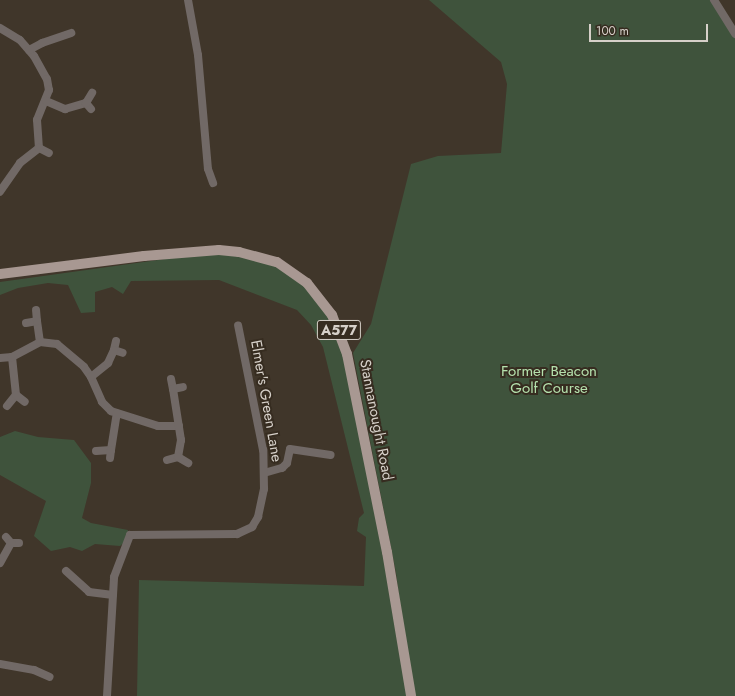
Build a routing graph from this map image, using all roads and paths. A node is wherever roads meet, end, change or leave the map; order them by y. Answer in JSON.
{"nodes":[{"id":1,"x":188,"y":0,"type":"edge"},
{"id":2,"x":714,"y":0,"type":"edge"},
{"id":3,"x":0,"y":28,"type":"edge"},
{"id":4,"x":71,"y":33,"type":"dead end"},
{"id":5,"x":735,"y":34,"type":"edge"},
{"id":6,"x":29,"y":50,"type":"junction"},
{"id":7,"x":92,"y":92,"type":"dead end"},
{"id":8,"x":46,"y":100,"type":"junction"},
{"id":9,"x":39,"y":148,"type":"junction"},
{"id":10,"x":49,"y":153,"type":"dead end"},
{"id":11,"x":213,"y":183,"type":"dead end"},
{"id":12,"x":0,"y":192,"type":"edge"},
{"id":13,"x":0,"y":274,"type":"edge"},
{"id":14,"x":36,"y":310,"type":"dead end"},
{"id":15,"x":37,"y":321,"type":"junction"},
{"id":16,"x":26,"y":323,"type":"dead end"},
{"id":17,"x":238,"y":325,"type":"dead end"},
{"id":18,"x":116,"y":341,"type":"dead end"},
{"id":19,"x":40,"y":342,"type":"junction"},
{"id":20,"x":114,"y":350,"type":"junction"},
{"id":21,"x":123,"y":353,"type":"dead end"},
{"id":22,"x":12,"y":357,"type":"junction"},
{"id":23,"x":0,"y":358,"type":"edge"},
{"id":24,"x":92,"y":377,"type":"junction"},
{"id":25,"x":171,"y":379,"type":"dead end"},
{"id":26,"x":183,"y":387,"type":"dead end"},
{"id":27,"x":173,"y":389,"type":"junction"},
{"id":28,"x":16,"y":395,"type":"junction"},
{"id":29,"x":25,"y":402,"type":"dead end"},
{"id":30,"x":7,"y":406,"type":"dead end"},
{"id":31,"x":117,"y":413,"type":"junction"},
{"id":32,"x":179,"y":426,"type":"junction"},
{"id":33,"x":96,"y":451,"type":"dead end"},
{"id":34,"x":331,"y":455,"type":"dead end"},
{"id":35,"x":178,"y":457,"type":"junction"},
{"id":36,"x":167,"y":460,"type":"dead end"},
{"id":37,"x":188,"y":463,"type":"dead end"},
{"id":38,"x":264,"y":473,"type":"junction"},
{"id":39,"x":12,"y":541,"type":"dead end"},
{"id":40,"x":0,"y":563,"type":"edge"},
{"id":41,"x":66,"y":571,"type":"dead end"},
{"id":42,"x":113,"y":595,"type":"junction"},
{"id":43,"x":0,"y":664,"type":"edge"},
{"id":44,"x":50,"y":677,"type":"dead end"},
{"id":45,"x":107,"y":696,"type":"edge"},
{"id":46,"x":411,"y":696,"type":"edge"}],
"edges":[{"from":1,"to":11,"type":"street"},
{"from":2,"to":5,"type":"street"},
{"from":3,"to":6,"type":"street"},
{"from":4,"to":6,"type":"street"},
{"from":6,"to":8,"type":"street"},
{"from":7,"to":8,"type":"street"},
{"from":8,"to":9,"type":"street"},
{"from":9,"to":10,"type":"street"},
{"from":9,"to":12,"type":"street"},
{"from":13,"to":46,"type":"main road","name":"Stannanought Road","number":"A577"},
{"from":14,"to":15,"type":"street"},
{"from":15,"to":16,"type":"street"},
{"from":15,"to":19,"type":"street"},
{"from":17,"to":38,"type":"street","name":"Elmer's Green Lane"},
{"from":18,"to":20,"type":"street"},
{"from":19,"to":22,"type":"street"},
{"from":19,"to":24,"type":"street"},
{"from":20,"to":21,"type":"street"},
{"from":20,"to":24,"type":"street"},
{"from":22,"to":23,"type":"street"},
{"from":22,"to":28,"type":"street"},
{"from":24,"to":31,"type":"street"},
{"from":25,"to":27,"type":"street"},
{"from":26,"to":27,"type":"street"},
{"from":27,"to":32,"type":"street"},
{"from":28,"to":29,"type":"street"},
{"from":28,"to":30,"type":"street"},
{"from":31,"to":32,"type":"street"},
{"from":31,"to":33,"type":"street"},
{"from":32,"to":35,"type":"street"},
{"from":34,"to":38,"type":"street"},
{"from":35,"to":36,"type":"street"},
{"from":35,"to":37,"type":"street"},
{"from":38,"to":42,"type":"street","name":"Elmer's Green Lane"},
{"from":39,"to":40,"type":"street"},
{"from":41,"to":42,"type":"street"},
{"from":42,"to":45,"type":"street","name":"Elmer's Green Lane"},
{"from":43,"to":44,"type":"street"}]}
